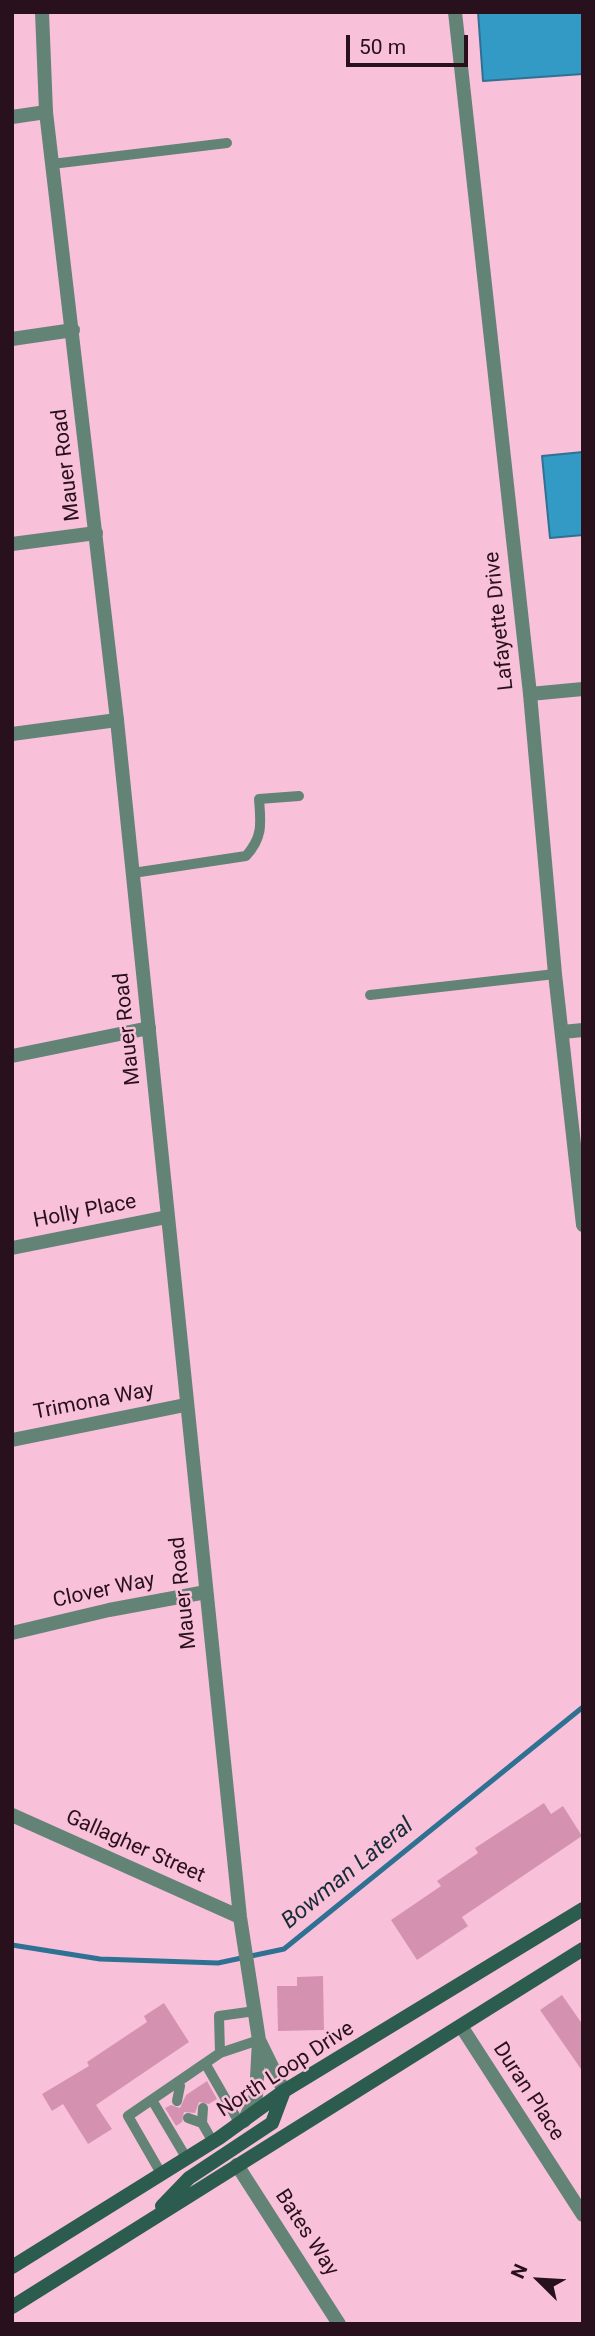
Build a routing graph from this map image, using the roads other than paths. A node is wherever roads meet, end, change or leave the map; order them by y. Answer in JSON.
{"nodes":[{"id":1,"x":42,"y":12,"type":"edge"},
{"id":2,"x":455,"y":12,"type":"edge"},
{"id":3,"x":46,"y":112,"type":"junction"},
{"id":4,"x":12,"y":117,"type":"edge"},
{"id":5,"x":227,"y":144,"type":"dead end"},
{"id":6,"x":52,"y":164,"type":"junction"},
{"id":7,"x":73,"y":330,"type":"junction"},
{"id":8,"x":12,"y":339,"type":"edge"},
{"id":9,"x":96,"y":533,"type":"junction"},
{"id":10,"x":12,"y":544,"type":"edge"},
{"id":11,"x":583,"y":688,"type":"edge"},
{"id":12,"x":530,"y":694,"type":"junction"},
{"id":13,"x":117,"y":720,"type":"junction"},
{"id":14,"x":12,"y":734,"type":"edge"},
{"id":15,"x":299,"y":796,"type":"dead end"},
{"id":16,"x":133,"y":873,"type":"junction"},
{"id":17,"x":555,"y":974,"type":"junction"},
{"id":18,"x":370,"y":995,"type":"dead end"},
{"id":19,"x":149,"y":1028,"type":"junction"},
{"id":20,"x":583,"y":1030,"type":"edge"},
{"id":21,"x":562,"y":1032,"type":"junction"},
{"id":22,"x":12,"y":1056,"type":"edge"},
{"id":23,"x":167,"y":1217,"type":"junction"},
{"id":24,"x":583,"y":1224,"type":"edge"},
{"id":25,"x":12,"y":1248,"type":"edge"},
{"id":26,"x":185,"y":1405,"type":"junction"},
{"id":27,"x":12,"y":1440,"type":"edge"},
{"id":28,"x":206,"y":1592,"type":"junction"},
{"id":29,"x":12,"y":1633,"type":"edge"},
{"id":30,"x":12,"y":1815,"type":"edge"},
{"id":31,"x":583,"y":1909,"type":"edge"},
{"id":32,"x":240,"y":1917,"type":"junction"},
{"id":33,"x":583,"y":1950,"type":"edge"},
{"id":34,"x":255,"y":2011,"type":"junction"},
{"id":35,"x":461,"y":2026,"type":"junction"},
{"id":36,"x":259,"y":2040,"type":"junction"},
{"id":37,"x":220,"y":2053,"type":"junction"},
{"id":38,"x":205,"y":2063,"type":"junction"},
{"id":39,"x":178,"y":2084,"type":"junction"},
{"id":40,"x":192,"y":2091,"type":"dead end"},
{"id":41,"x":284,"y":2091,"type":"junction"},
{"id":42,"x":152,"y":2100,"type":"junction"},
{"id":43,"x":177,"y":2101,"type":"dead end"},
{"id":44,"x":203,"y":2108,"type":"dead end"},
{"id":45,"x":188,"y":2118,"type":"dead end"},
{"id":46,"x":242,"y":2122,"type":"junction"},
{"id":47,"x":202,"y":2123,"type":"junction"},
{"id":48,"x":213,"y":2142,"type":"junction"},
{"id":49,"x":187,"y":2159,"type":"junction"},
{"id":50,"x":237,"y":2165,"type":"junction"},
{"id":51,"x":162,"y":2175,"type":"junction"},
{"id":52,"x":583,"y":2215,"type":"edge"},
{"id":53,"x":147,"y":2222,"type":"junction"},
{"id":54,"x":12,"y":2267,"type":"edge"},
{"id":55,"x":12,"y":2307,"type":"edge"},
{"id":56,"x":340,"y":2324,"type":"edge"}],
"edges":[{"from":1,"to":3,"type":"street","name":"Mauer Road"},
{"from":2,"to":12,"type":"street","name":"Lafayette Drive"},
{"from":3,"to":4,"type":"street"},
{"from":3,"to":6,"type":"street","name":"Mauer Road"},
{"from":5,"to":6,"type":"lane"},
{"from":6,"to":7,"type":"street","name":"Mauer Road"},
{"from":7,"to":8,"type":"street"},
{"from":7,"to":9,"type":"street","name":"Mauer Road"},
{"from":9,"to":10,"type":"street"},
{"from":9,"to":13,"type":"street","name":"Mauer Road"},
{"from":11,"to":12,"type":"street"},
{"from":12,"to":17,"type":"street","name":"Lafayette Drive"},
{"from":13,"to":14,"type":"street"},
{"from":13,"to":16,"type":"street","name":"Mauer Road"},
{"from":15,"to":16,"type":"lane"},
{"from":16,"to":19,"type":"street","name":"Mauer Road"},
{"from":17,"to":18,"type":"lane"},
{"from":17,"to":21,"type":"street","name":"Lafayette Drive"},
{"from":19,"to":22,"type":"street"},
{"from":19,"to":23,"type":"street","name":"Mauer Road"},
{"from":20,"to":21,"type":"street"},
{"from":21,"to":24,"type":"street","name":"Lafayette Drive"},
{"from":23,"to":25,"type":"street","name":"Holly Place"},
{"from":23,"to":26,"type":"street","name":"Mauer Road"},
{"from":26,"to":27,"type":"street","name":"Trimona Way"},
{"from":26,"to":28,"type":"street","name":"Mauer Road"},
{"from":28,"to":29,"type":"street","name":"Clover Way"},
{"from":28,"to":32,"type":"street","name":"Mauer Road"},
{"from":30,"to":32,"type":"street","name":"Gallagher Street"},
{"from":31,"to":41,"type":"main road","name":"North Loop Drive"},
{"from":32,"to":34,"type":"street","name":"Mauer Road"},
{"from":33,"to":35,"type":"main road"},
{"from":34,"to":36,"type":"street","name":"Mauer Road"},
{"from":34,"to":37,"type":"lane"},
{"from":35,"to":50,"type":"main road"},
{"from":35,"to":52,"type":"street","name":"Duran Place"},
{"from":36,"to":37,"type":"lane"},
{"from":36,"to":41,"type":"street","name":"Mauer Road"},
{"from":36,"to":46,"type":"street","name":"Mauer Road"},
{"from":37,"to":38,"type":"lane"},
{"from":38,"to":39,"type":"lane"},
{"from":38,"to":46,"type":"lane"},
{"from":39,"to":40,"type":"lane"},
{"from":39,"to":42,"type":"lane"},
{"from":39,"to":43,"type":"lane"},
{"from":41,"to":46,"type":"main road","name":"North Loop Drive"},
{"from":41,"to":53,"type":"main road"},
{"from":42,"to":49,"type":"lane"},
{"from":42,"to":51,"type":"lane"},
{"from":44,"to":47,"type":"lane"},
{"from":45,"to":47,"type":"lane"},
{"from":46,"to":48,"type":"main road","name":"North Loop Drive"},
{"from":47,"to":48,"type":"lane"},
{"from":48,"to":49,"type":"main road","name":"North Loop Drive"},
{"from":49,"to":51,"type":"main road","name":"North Loop Drive"},
{"from":50,"to":53,"type":"main road"},
{"from":50,"to":56,"type":"street","name":"Bates Way"},
{"from":51,"to":54,"type":"main road","name":"North Loop Drive"},
{"from":53,"to":55,"type":"main road"}]}
